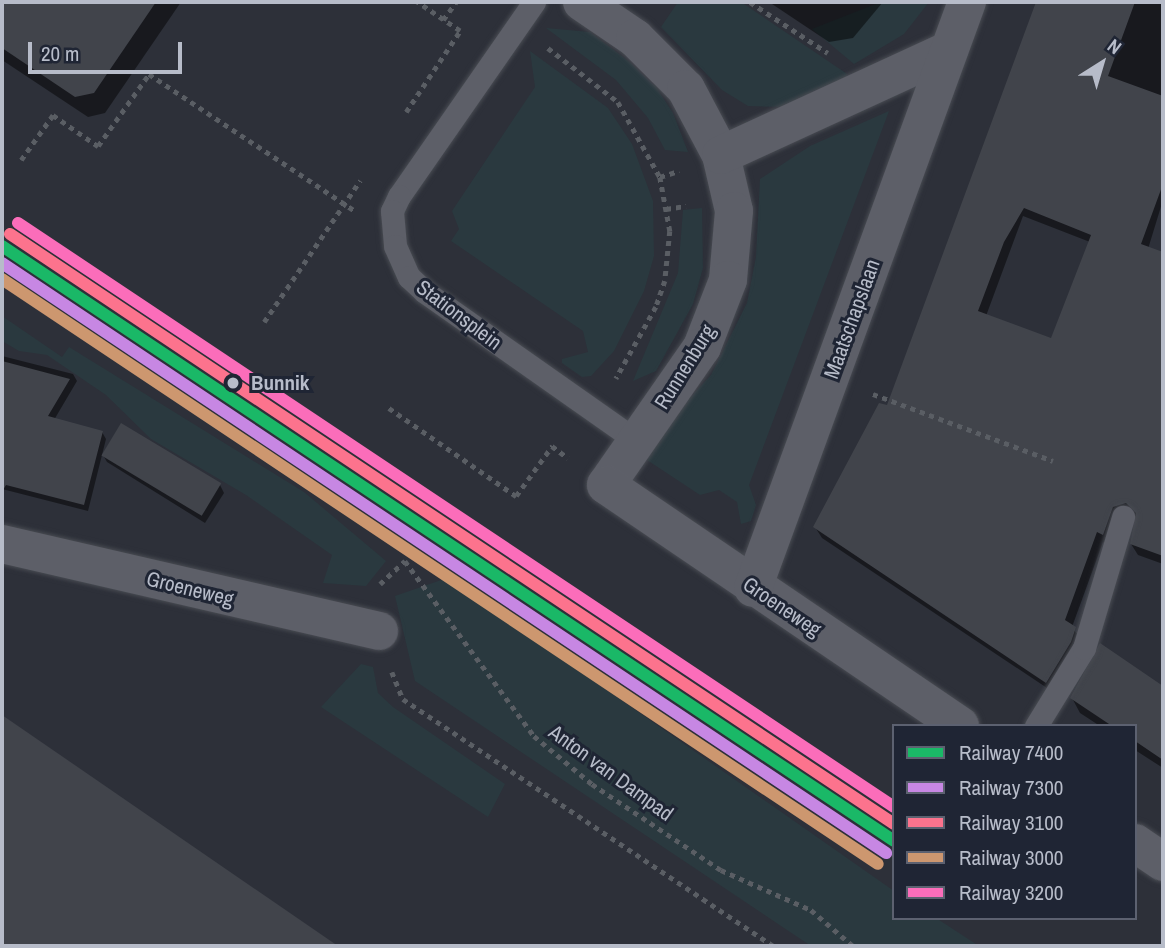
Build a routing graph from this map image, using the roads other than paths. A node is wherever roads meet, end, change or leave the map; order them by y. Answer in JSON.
{"nodes":[{"id":1,"x":534,"y":2,"type":"edge"},
{"id":2,"x":582,"y":2,"type":"edge"},
{"id":3,"x":967,"y":2,"type":"edge"},
{"id":4,"x":949,"y":50,"type":"junction"},
{"id":5,"x":721,"y":155,"type":"junction"},
{"id":6,"x":637,"y":441,"type":"junction"},
{"id":7,"x":606,"y":485,"type":"joint"},
{"id":8,"x":1123,"y":517,"type":"dead end"},
{"id":9,"x":2,"y":544,"type":"edge"},
{"id":10,"x":753,"y":588,"type":"junction"},
{"id":11,"x":379,"y":631,"type":"road end"},
{"id":12,"x":957,"y":724,"type":"edge"},
{"id":13,"x":1037,"y":724,"type":"edge"},
{"id":14,"x":1137,"y":844,"type":"edge"},
{"id":15,"x":1163,"y":862,"type":"edge"}],
"edges":[{"from":1,"to":6,"type":"lane","name":"Stationsplein"},
{"from":2,"to":5,"type":"street","name":"Runnenburg"},
{"from":3,"to":4,"type":"street","name":"Maatschapslaan"},
{"from":4,"to":5,"type":"street"},
{"from":4,"to":10,"type":"street","name":"Maatschapslaan"},
{"from":5,"to":6,"type":"street","name":"Runnenburg"},
{"from":6,"to":7,"type":"street","name":"Runnenburg"},
{"from":7,"to":10,"type":"street","name":"Groeneweg"},
{"from":8,"to":13,"type":"lane"},
{"from":9,"to":11,"type":"street","name":"Groeneweg"},
{"from":10,"to":12,"type":"street","name":"Groeneweg"},
{"from":14,"to":15,"type":"street"}]}
